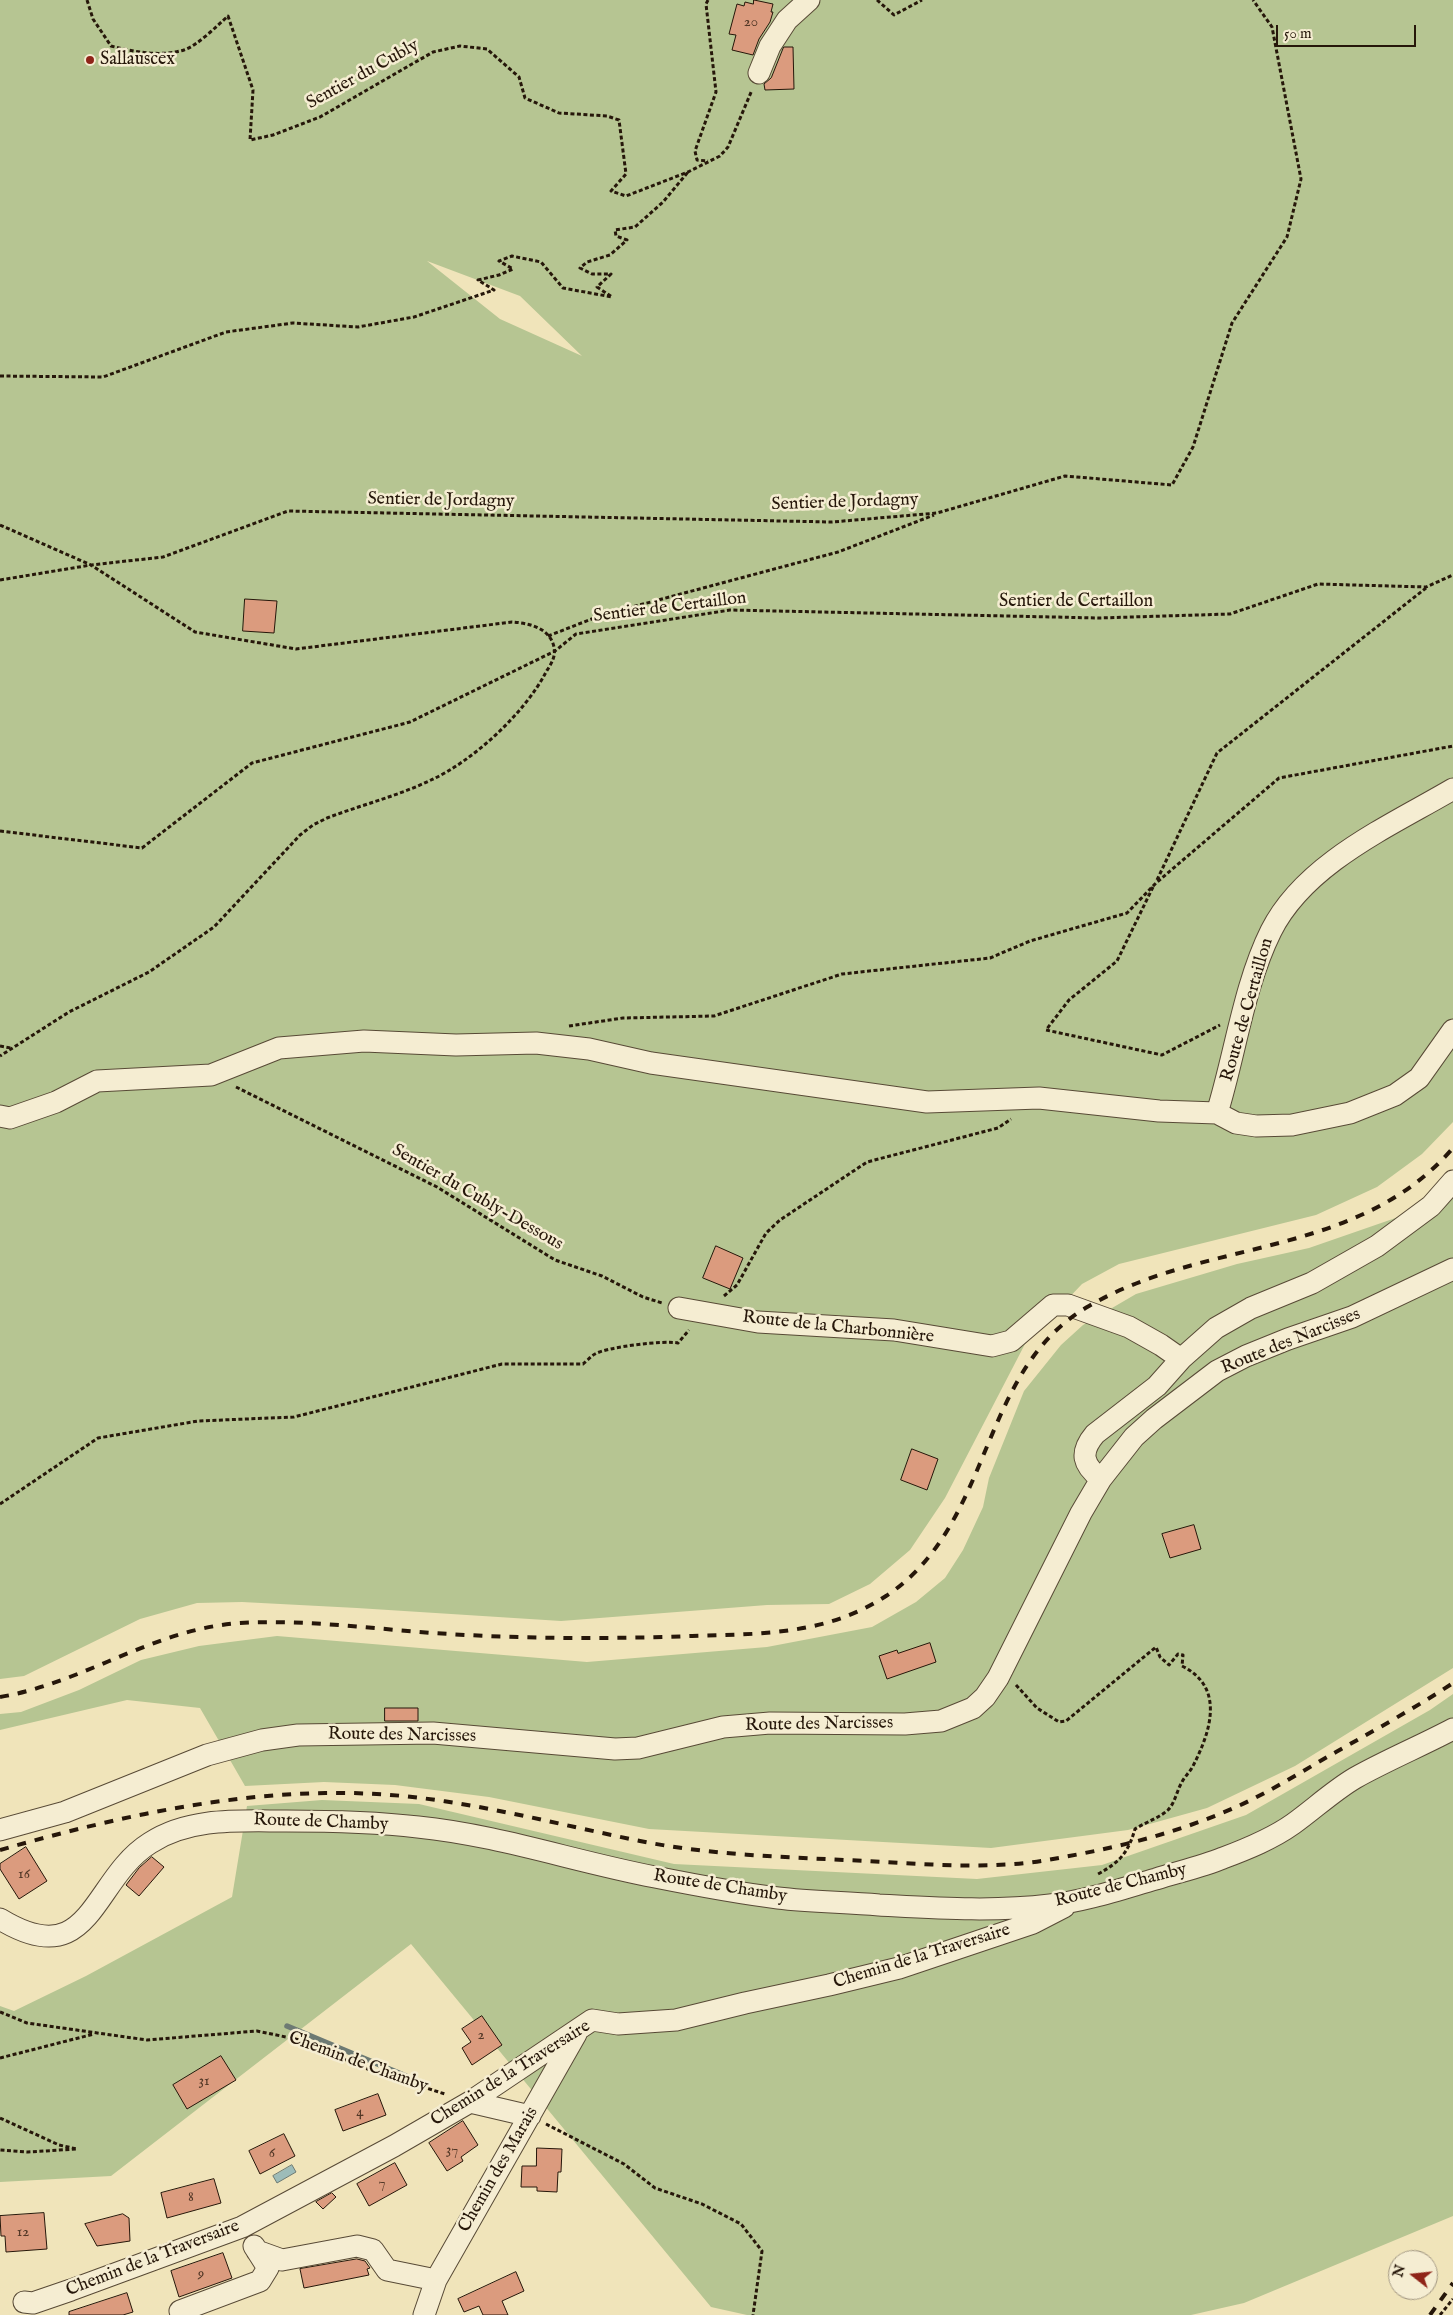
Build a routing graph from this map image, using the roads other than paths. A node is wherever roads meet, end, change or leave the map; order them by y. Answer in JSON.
{"nodes":[{"id":1,"x":809,"y":0,"type":"edge"},
{"id":2,"x":759,"y":73,"type":"road end"},
{"id":3,"x":1453,"y":789,"type":"edge"},
{"id":4,"x":1453,"y":1030,"type":"edge"},
{"id":5,"x":1217,"y":1113,"type":"junction"},
{"id":6,"x":0,"y":1116,"type":"edge"},
{"id":7,"x":1453,"y":1181,"type":"edge"},
{"id":8,"x":1453,"y":1269,"type":"edge"},
{"id":9,"x":695,"y":1311,"type":"road end"},
{"id":10,"x":1181,"y":1359,"type":"junction"},
{"id":11,"x":1101,"y":1479,"type":"junction"},
{"id":12,"x":1453,"y":1729,"type":"edge"},
{"id":13,"x":0,"y":1830,"type":"edge"},
{"id":14,"x":1077,"y":1900,"type":"junction"},
{"id":15,"x":0,"y":1919,"type":"edge"},
{"id":16,"x":578,"y":2029,"type":"junction"},
{"id":17,"x":470,"y":2102,"type":"junction"},
{"id":18,"x":530,"y":2116,"type":"junction"},
{"id":19,"x":242,"y":2226,"type":"junction"},
{"id":20,"x":257,"y":2251,"type":"junction"},
{"id":21,"x":436,"y":2280,"type":"junction"},
{"id":22,"x":24,"y":2302,"type":"dead end"},
{"id":23,"x":180,"y":2311,"type":"dead end"},
{"id":24,"x":422,"y":2314,"type":"edge"}],
"edges":[{"from":1,"to":2,"type":"street"},
{"from":3,"to":5,"type":"street","name":"Route de Certaillon"},
{"from":4,"to":5,"type":"street"},
{"from":5,"to":6,"type":"street"},
{"from":7,"to":10,"type":"street"},
{"from":8,"to":11,"type":"street","name":"Route des Narcisses"},
{"from":9,"to":10,"type":"street","name":"Route de la Charbonnière"},
{"from":10,"to":11,"type":"street"},
{"from":11,"to":13,"type":"street","name":"Route des Narcisses"},
{"from":12,"to":14,"type":"street","name":"Route de Chamby"},
{"from":14,"to":15,"type":"street","name":"Route de Chamby"},
{"from":14,"to":16,"type":"street","name":"Chemin de la Traversaire"},
{"from":16,"to":17,"type":"street","name":"Chemin de la Traversaire"},
{"from":16,"to":18,"type":"street","name":"Chemin des Marais"},
{"from":17,"to":18,"type":"street"},
{"from":17,"to":19,"type":"street","name":"Chemin de la Traversaire"},
{"from":18,"to":21,"type":"street","name":"Chemin des Marais"},
{"from":19,"to":20,"type":"street"},
{"from":19,"to":22,"type":"street","name":"Chemin de la Traversaire"},
{"from":20,"to":21,"type":"street"},
{"from":20,"to":23,"type":"street"},
{"from":21,"to":24,"type":"street","name":"Chemin des Marais"}]}
